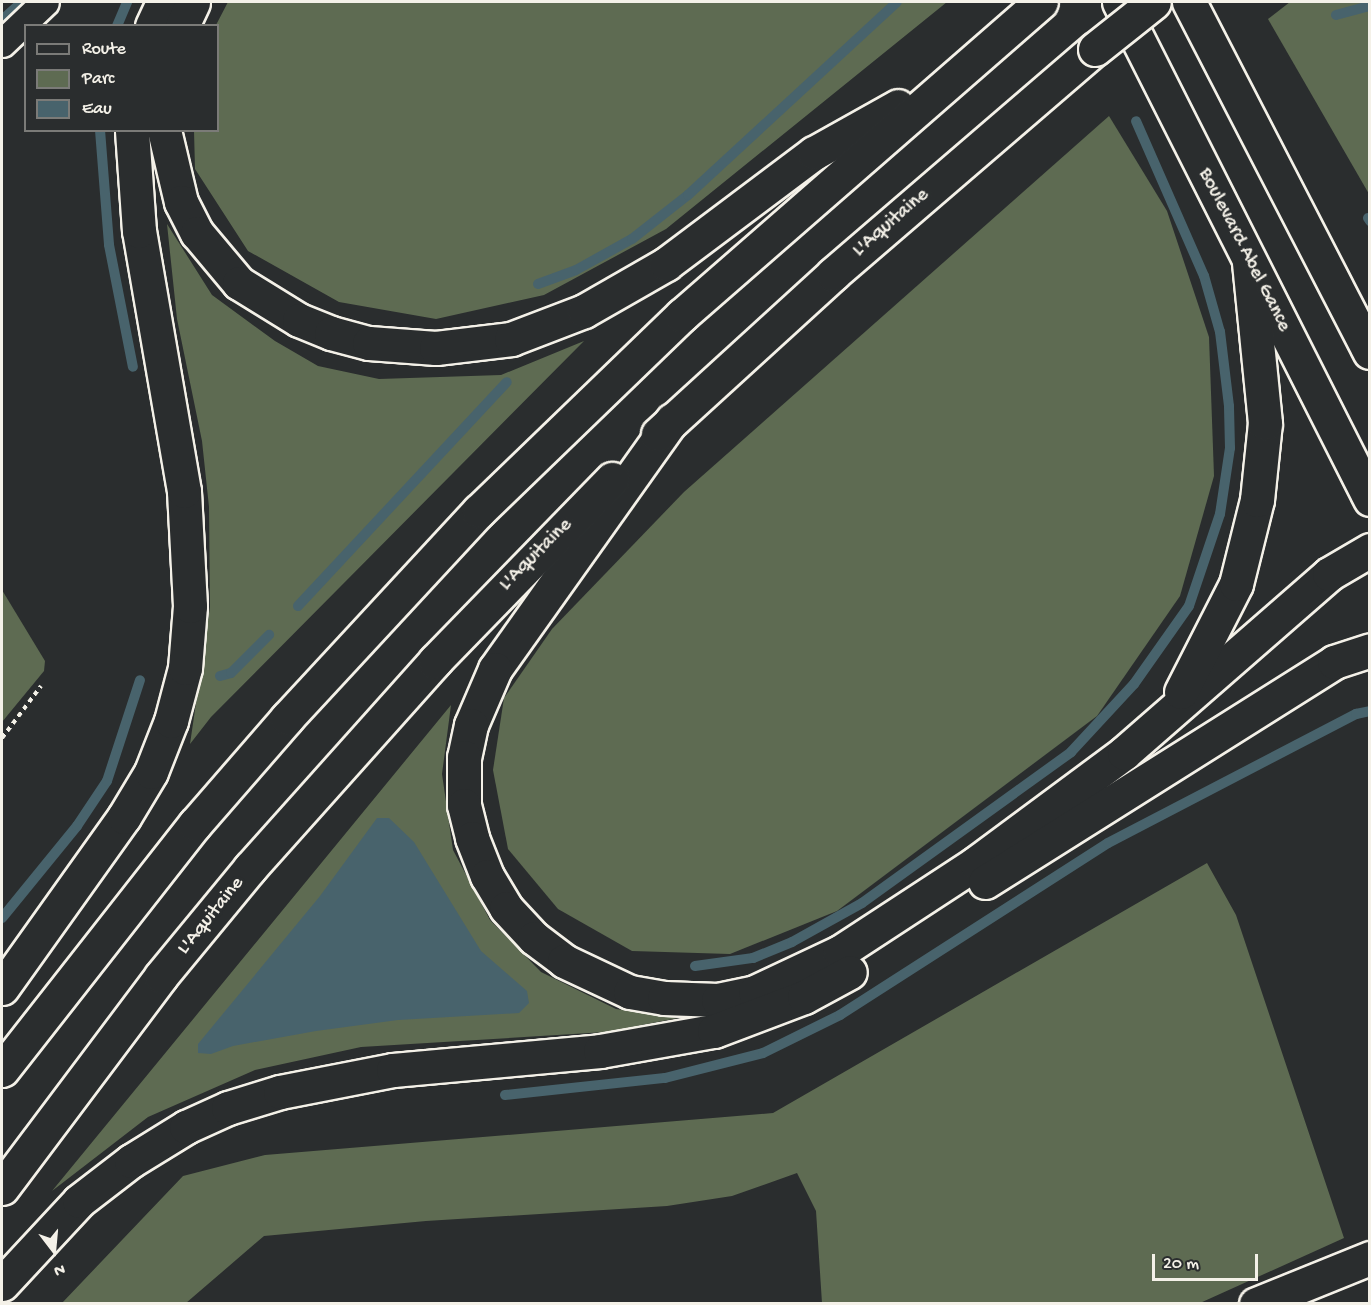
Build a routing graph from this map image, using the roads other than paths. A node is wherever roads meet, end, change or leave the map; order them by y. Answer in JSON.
{"nodes":[{"id":1,"x":45,"y":2,"type":"edge"},
{"id":2,"x":163,"y":2,"type":"edge"},
{"id":3,"x":193,"y":2,"type":"edge"},
{"id":4,"x":1041,"y":2,"type":"edge"},
{"id":5,"x":1119,"y":2,"type":"edge"},
{"id":6,"x":1154,"y":2,"type":"edge"},
{"id":7,"x":1190,"y":2,"type":"edge"},
{"id":8,"x":153,"y":24,"type":"edge"},
{"id":9,"x":183,"y":24,"type":"edge"},
{"id":10,"x":2,"y":43,"type":"edge"},
{"id":11,"x":955,"y":74,"type":"junction"},
{"id":12,"x":132,"y":132,"type":"edge"},
{"id":13,"x":164,"y":132,"type":"edge"},
{"id":14,"x":1249,"y":264,"type":"junction"},
{"id":15,"x":1370,"y":352,"type":"edge"},
{"id":16,"x":672,"y":420,"type":"junction"},
{"id":17,"x":1370,"y":499,"type":"edge"},
{"id":18,"x":1370,"y":550,"type":"edge"},
{"id":19,"x":1370,"y":650,"type":"edge"},
{"id":20,"x":1173,"y":708,"type":"junction"},
{"id":21,"x":2,"y":988,"type":"edge"},
{"id":22,"x":2,"y":1070,"type":"edge"},
{"id":23,"x":2,"y":1188,"type":"edge"},
{"id":24,"x":1370,"y":1258,"type":"edge"},
{"id":25,"x":2,"y":1284,"type":"edge"},
{"id":26,"x":1256,"y":1304,"type":"edge"}],
"edges":[{"from":1,"to":10,"type":"street"},
{"from":2,"to":8,"type":"main road"},
{"from":3,"to":9,"type":"main road"},
{"from":4,"to":11,"type":"main road"},
{"from":5,"to":14,"type":"main road","name":"Boulevard Abel Gance"},
{"from":6,"to":16,"type":"main road","name":"L'Aquitaine","bridge":true},
{"from":7,"to":15,"type":"main road"},
{"from":11,"to":13,"type":"main road"},
{"from":11,"to":22,"type":"main road"},
{"from":12,"to":21,"type":"main road"},
{"from":14,"to":17,"type":"main road","name":"Boulevard Abel Gance"},
{"from":14,"to":20,"type":"main road"},
{"from":16,"to":20,"type":"main road"},
{"from":16,"to":23,"type":"main road","name":"L'Aquitaine"},
{"from":18,"to":20,"type":"main road"},
{"from":19,"to":25,"type":"main road"},
{"from":24,"to":26,"type":"main road"}]}
